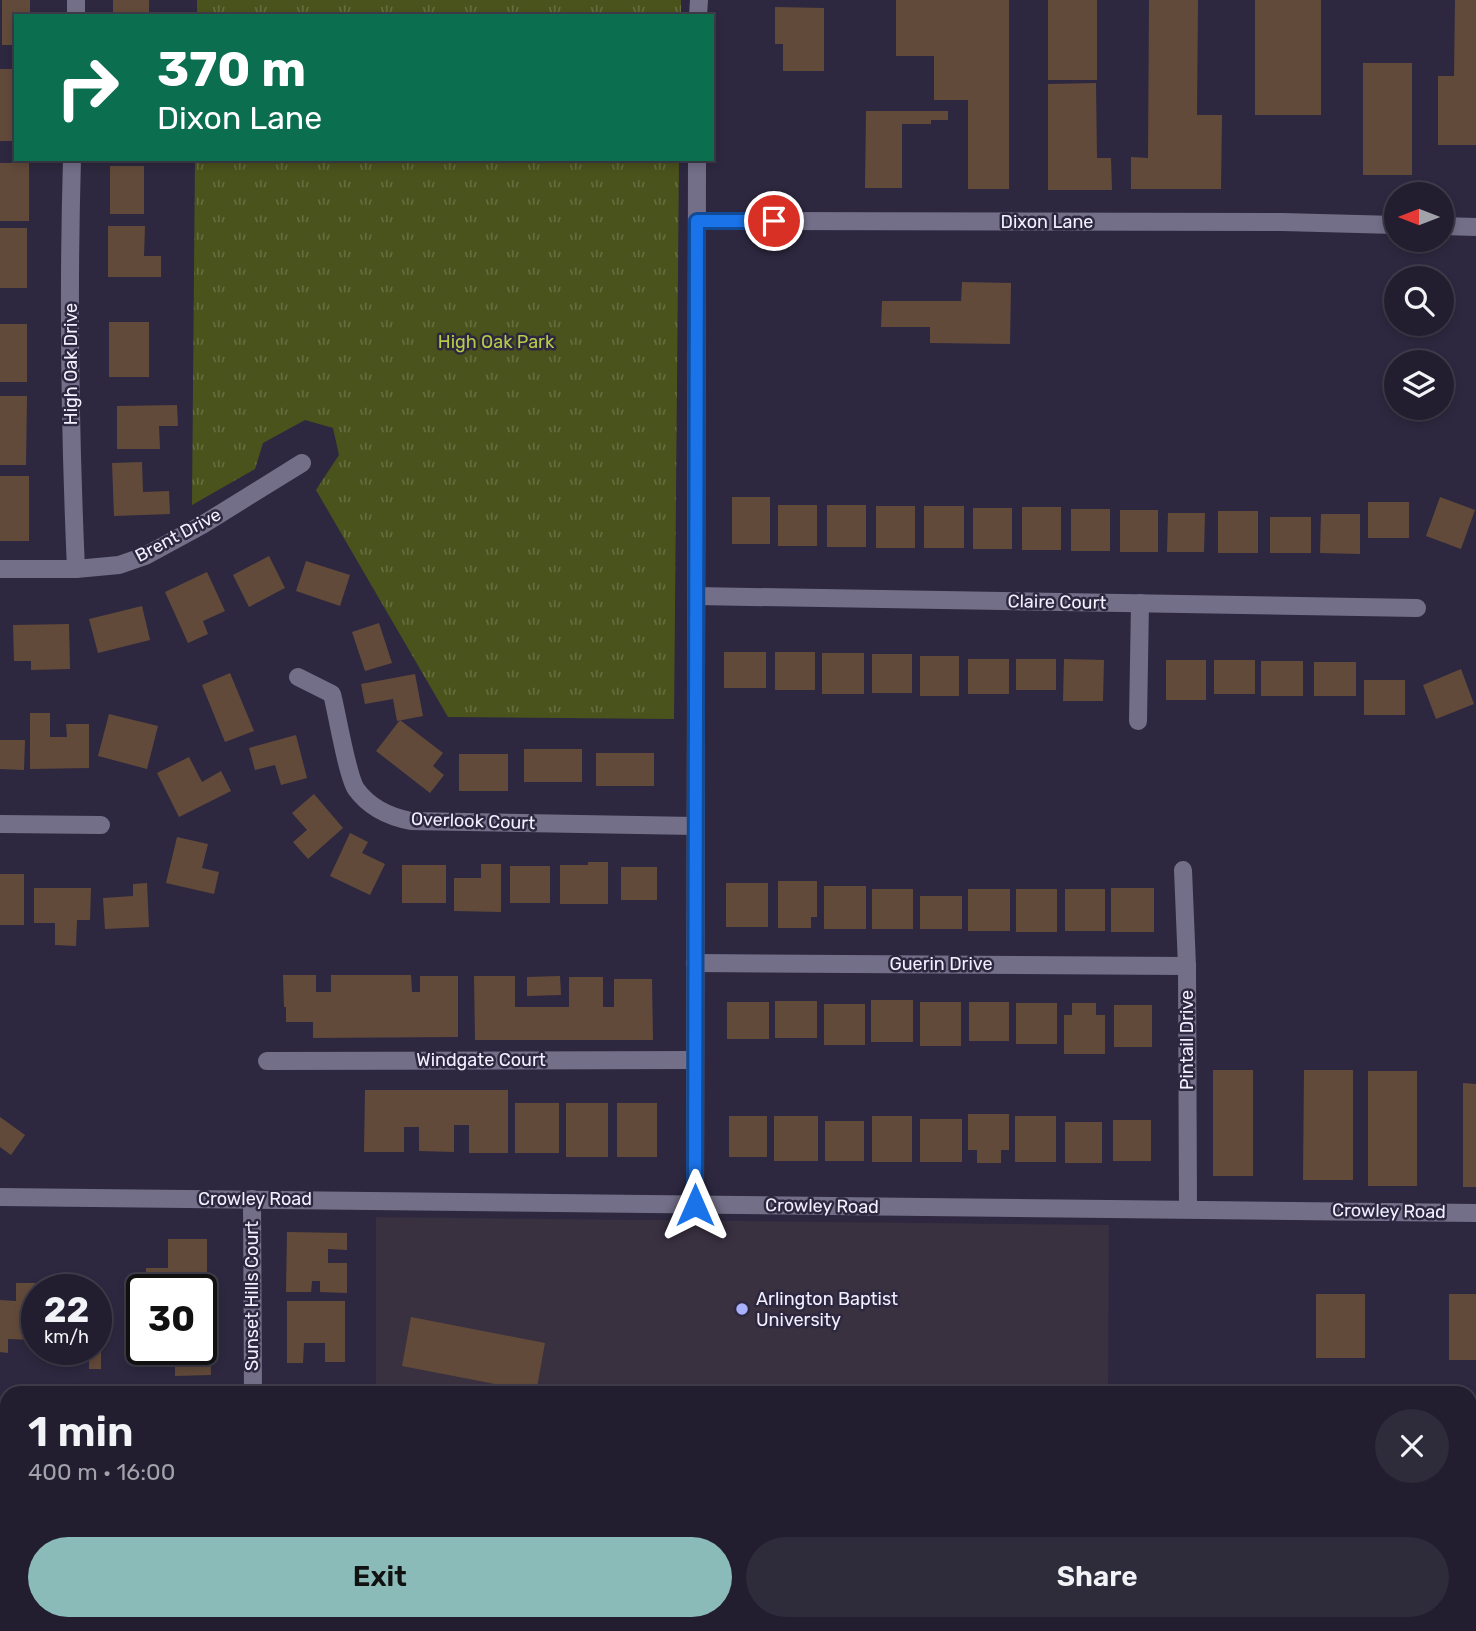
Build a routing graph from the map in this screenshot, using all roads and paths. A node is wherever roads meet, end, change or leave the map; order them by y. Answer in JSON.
{"nodes":[{"id":1,"x":72,"y":161,"type":"edge"},
{"id":2,"x":698,"y":161,"type":"edge"},
{"id":3,"x":697,"y":221,"type":"junction"},
{"id":4,"x":1384,"y":225,"type":"edge"},
{"id":5,"x":1454,"y":226,"type":"edge"},
{"id":6,"x":1476,"y":227,"type":"edge"},
{"id":7,"x":302,"y":463,"type":"dead end"},
{"id":8,"x":0,"y":569,"type":"edge"},
{"id":9,"x":76,"y":569,"type":"junction"},
{"id":10,"x":696,"y":596,"type":"junction"},
{"id":11,"x":1140,"y":603,"type":"junction"},
{"id":12,"x":1417,"y":608,"type":"dead end"},
{"id":13,"x":298,"y":677,"type":"dead end"},
{"id":14,"x":1138,"y":721,"type":"dead end"},
{"id":15,"x":0,"y":824,"type":"edge"},
{"id":16,"x":100,"y":825,"type":"dead end"},
{"id":17,"x":695,"y":826,"type":"junction"},
{"id":18,"x":1183,"y":870,"type":"dead end"},
{"id":19,"x":695,"y":963,"type":"junction"},
{"id":20,"x":1187,"y":965,"type":"junction"},
{"id":21,"x":267,"y":1060,"type":"dead end"},
{"id":22,"x":695,"y":1060,"type":"junction"},
{"id":23,"x":0,"y":1197,"type":"edge"},
{"id":24,"x":252,"y":1199,"type":"junction"},
{"id":25,"x":695,"y":1205,"type":"junction"},
{"id":26,"x":1188,"y":1209,"type":"junction"},
{"id":27,"x":1476,"y":1213,"type":"edge"},
{"id":28,"x":253,"y":1386,"type":"edge"}],
"edges":[{"from":1,"to":9,"type":"street","name":"High Oak Drive"},
{"from":2,"to":3,"type":"street"},
{"from":3,"to":4,"type":"street","name":"Dixon Lane"},
{"from":3,"to":10,"type":"street"},
{"from":5,"to":6,"type":"street"},
{"from":7,"to":9,"type":"street","name":"Brent Drive"},
{"from":8,"to":9,"type":"street","name":"Brent Drive"},
{"from":10,"to":11,"type":"street","name":"Claire Court"},
{"from":10,"to":17,"type":"street"},
{"from":11,"to":12,"type":"street","name":"Claire Court"},
{"from":11,"to":14,"type":"street"},
{"from":13,"to":17,"type":"street","name":"Overlook Court"},
{"from":15,"to":16,"type":"street"},
{"from":17,"to":19,"type":"street"},
{"from":18,"to":20,"type":"street","name":"Pintail Drive"},
{"from":19,"to":20,"type":"street","name":"Guerin Drive"},
{"from":19,"to":22,"type":"street"},
{"from":20,"to":26,"type":"street","name":"Pintail Drive"},
{"from":21,"to":22,"type":"street","name":"Windgate Court"},
{"from":22,"to":25,"type":"street"},
{"from":23,"to":24,"type":"street","name":"Crowley Road"},
{"from":24,"to":25,"type":"street","name":"Crowley Road"},
{"from":24,"to":28,"type":"street","name":"Sunset Hills Court"},
{"from":25,"to":26,"type":"street","name":"Crowley Road"},
{"from":26,"to":27,"type":"street","name":"Crowley Road"}]}
